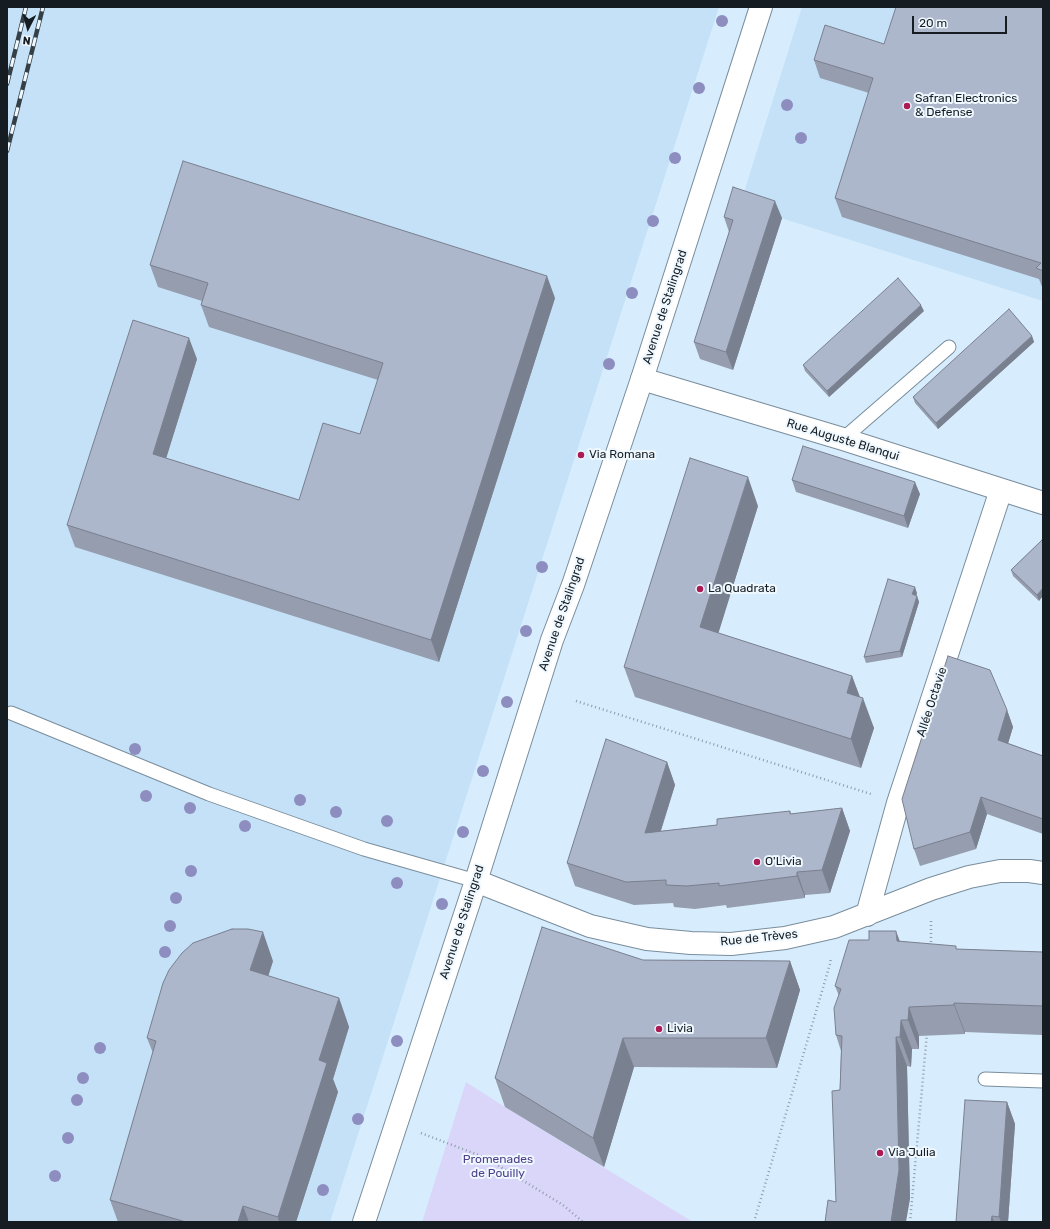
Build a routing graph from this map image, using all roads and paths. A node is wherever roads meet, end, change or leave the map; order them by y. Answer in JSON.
{"nodes":[{"id":1,"x":761,"y":7,"type":"edge"},
{"id":2,"x":949,"y":347,"type":"dead end"},
{"id":3,"x":642,"y":379,"type":"junction"},
{"id":4,"x":843,"y":439,"type":"junction"},
{"id":5,"x":1001,"y":490,"type":"junction"},
{"id":6,"x":1043,"y":503,"type":"edge"},
{"id":7,"x":576,"y":701,"type":"dead end"},
{"id":8,"x":11,"y":713,"type":"dead end"},
{"id":9,"x":898,"y":803,"type":"junction"},
{"id":10,"x":1043,"y":873,"type":"edge"},
{"id":11,"x":476,"y":881,"type":"junction"},
{"id":12,"x":931,"y":889,"type":"junction"},
{"id":13,"x":867,"y":915,"type":"junction"},
{"id":14,"x":834,"y":927,"type":"junction"},
{"id":15,"x":931,"y":948,"type":"edge"},
{"id":16,"x":927,"y":1026,"type":"edge"},
{"id":17,"x":985,"y":1079,"type":"dead end"},
{"id":18,"x":1043,"y":1081,"type":"edge"},
{"id":19,"x":396,"y":1124,"type":"junction"},
{"id":20,"x":364,"y":1222,"type":"edge"},
{"id":21,"x":583,"y":1222,"type":"edge"},
{"id":22,"x":754,"y":1222,"type":"edge"},
{"id":23,"x":910,"y":1222,"type":"edge"}],
"edges":[{"from":1,"to":3,"type":"street","name":"Avenue de Stalingrad"},
{"from":2,"to":4,"type":"lane"},
{"from":3,"to":4,"type":"street","name":"Rue Auguste Blanqui"},
{"from":3,"to":11,"type":"street","name":"Avenue de Stalingrad"},
{"from":4,"to":5,"type":"street","name":"Rue Auguste Blanqui"},
{"from":5,"to":6,"type":"street","name":"Rue Auguste Blanqui"},
{"from":5,"to":9,"type":"street","name":"Allée Octavie"},
{"from":7,"to":9,"type":"path"},
{"from":8,"to":11,"type":"lane"},
{"from":9,"to":13,"type":"street","name":"Allée Octavie"},
{"from":10,"to":12,"type":"street","name":"Rue de Trèves"},
{"from":11,"to":14,"type":"street","name":"Rue de Trèves"},
{"from":11,"to":19,"type":"street","name":"Avenue de Stalingrad"},
{"from":12,"to":13,"type":"street","name":"Rue de Trèves"},
{"from":12,"to":15,"type":"path"},
{"from":13,"to":14,"type":"street","name":"Rue de Trèves"},
{"from":14,"to":22,"type":"path"},
{"from":16,"to":23,"type":"path"},
{"from":17,"to":18,"type":"lane"},
{"from":19,"to":20,"type":"street","name":"Avenue de Stalingrad"},
{"from":19,"to":21,"type":"path"}]}
